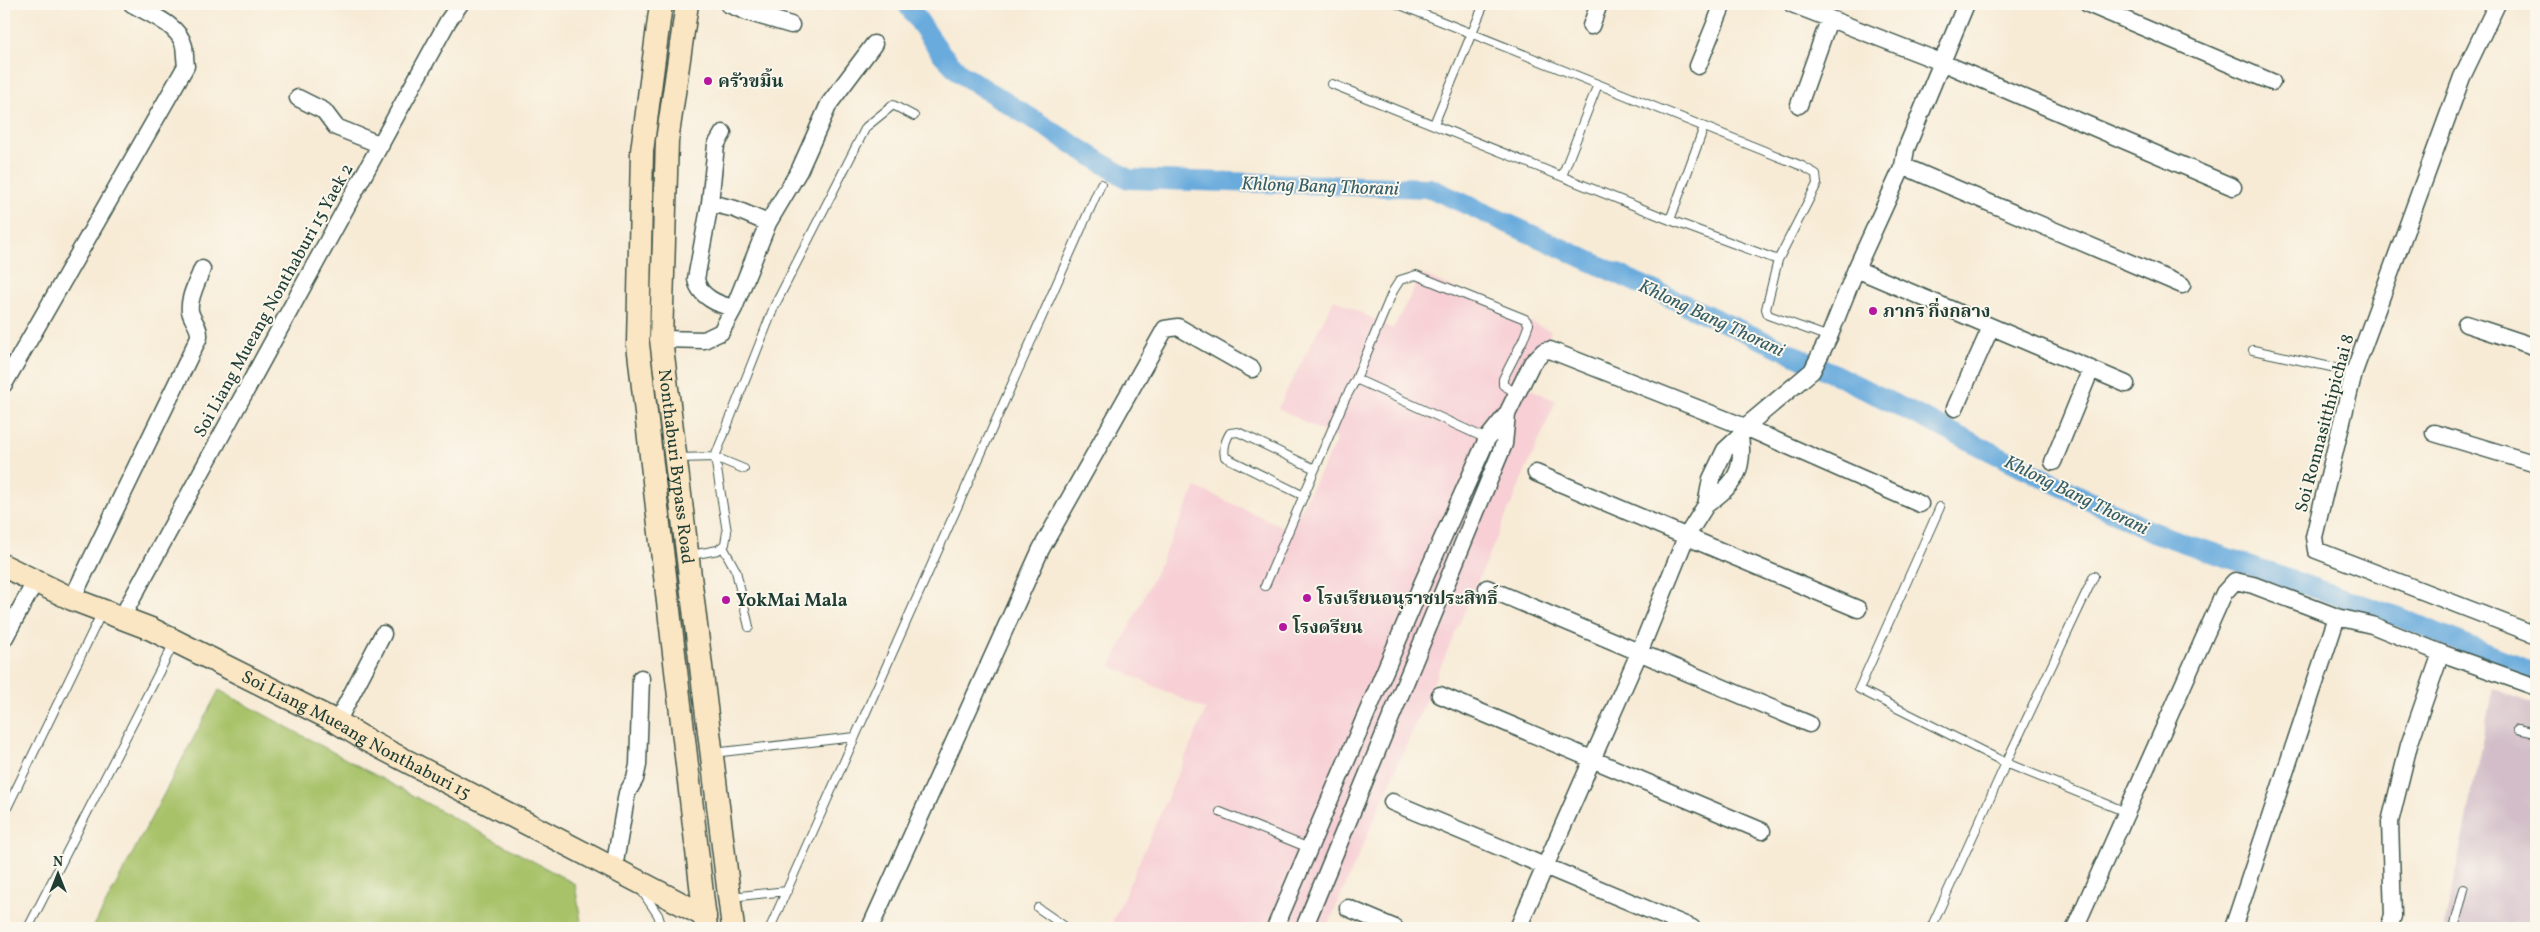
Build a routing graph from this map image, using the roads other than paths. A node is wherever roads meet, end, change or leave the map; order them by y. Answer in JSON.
{"nodes":[{"id":1,"x":132,"y":4,"type":"edge"},
{"id":2,"x":460,"y":4,"type":"edge"},
{"id":3,"x":661,"y":4,"type":"edge"},
{"id":4,"x":687,"y":4,"type":"edge"},
{"id":5,"x":728,"y":4,"type":"edge"},
{"id":6,"x":1398,"y":4,"type":"edge"},
{"id":7,"x":1484,"y":4,"type":"edge"},
{"id":8,"x":1599,"y":4,"type":"edge"},
{"id":9,"x":1723,"y":4,"type":"edge"},
{"id":10,"x":1792,"y":4,"type":"edge"},
{"id":11,"x":1966,"y":4,"type":"edge"},
{"id":12,"x":2088,"y":4,"type":"edge"},
{"id":13,"x":2497,"y":4,"type":"edge"},
{"id":14,"x":1829,"y":20,"type":"junction"},
{"id":15,"x":791,"y":25,"type":"dead end"},
{"id":16,"x":1591,"y":26,"type":"dead end"},
{"id":17,"x":1472,"y":34,"type":"junction"},
{"id":18,"x":874,"y":44,"type":"dead end"},
{"id":19,"x":1941,"y":62,"type":"junction"},
{"id":20,"x":1698,"y":66,"type":"dead end"},
{"id":21,"x":2272,"y":82,"type":"dead end"},
{"id":22,"x":1332,"y":84,"type":"dead end"},
{"id":23,"x":1598,"y":84,"type":"junction"},
{"id":24,"x":298,"y":98,"type":"dead end"},
{"id":25,"x":1799,"y":105,"type":"dead end"},
{"id":26,"x":914,"y":116,"type":"dead end"},
{"id":27,"x":1434,"y":124,"type":"junction"},
{"id":28,"x":1704,"y":127,"type":"junction"},
{"id":29,"x":723,"y":133,"type":"dead end"},
{"id":30,"x":381,"y":145,"type":"junction"},
{"id":31,"x":1903,"y":166,"type":"junction"},
{"id":32,"x":1562,"y":176,"type":"junction"},
{"id":33,"x":1101,"y":184,"type":"dead end"},
{"id":34,"x":2233,"y":187,"type":"dead end"},
{"id":35,"x":710,"y":203,"type":"junction"},
{"id":36,"x":1670,"y":220,"type":"junction"},
{"id":37,"x":768,"y":223,"type":"junction"},
{"id":38,"x":1778,"y":260,"type":"junction"},
{"id":39,"x":202,"y":269,"type":"dead end"},
{"id":40,"x":1856,"y":269,"type":"junction"},
{"id":41,"x":2182,"y":286,"type":"dead end"},
{"id":42,"x":734,"y":308,"type":"junction"},
{"id":43,"x":2466,"y":324,"type":"dead end"},
{"id":44,"x":1991,"y":327,"type":"junction"},
{"id":45,"x":1829,"y":337,"type":"junction"},
{"id":46,"x":661,"y":339,"type":"junction"},
{"id":47,"x":2536,"y":347,"type":"edge"},
{"id":48,"x":2253,"y":350,"type":"dead end"},
{"id":49,"x":1252,"y":369,"type":"dead end"},
{"id":50,"x":2091,"y":370,"type":"junction"},
{"id":51,"x":2354,"y":372,"type":"junction"},
{"id":52,"x":1356,"y":379,"type":"junction"},
{"id":53,"x":4,"y":384,"type":"edge"},
{"id":54,"x":2126,"y":384,"type":"dead end"},
{"id":55,"x":1518,"y":395,"type":"junction"},
{"id":56,"x":1955,"y":408,"type":"dead end"},
{"id":57,"x":1507,"y":414,"type":"junction"},
{"id":58,"x":1743,"y":431,"type":"junction"},
{"id":59,"x":2434,"y":433,"type":"dead end"},
{"id":60,"x":1488,"y":439,"type":"junction"},
{"id":61,"x":716,"y":457,"type":"junction"},
{"id":62,"x":674,"y":458,"type":"junction"},
{"id":63,"x":2053,"y":462,"type":"dead end"},
{"id":64,"x":2536,"y":464,"type":"edge"},
{"id":65,"x":744,"y":469,"type":"dead end"},
{"id":66,"x":1316,"y":469,"type":"junction"},
{"id":67,"x":1536,"y":473,"type":"dead end"},
{"id":68,"x":1304,"y":496,"type":"junction"},
{"id":69,"x":1920,"y":504,"type":"dead end"},
{"id":70,"x":1940,"y":507,"type":"dead end"},
{"id":71,"x":1686,"y":537,"type":"junction"},
{"id":72,"x":723,"y":547,"type":"junction"},
{"id":73,"x":686,"y":556,"type":"junction"},
{"id":74,"x":4,"y":566,"type":"edge"},
{"id":75,"x":2094,"y":576,"type":"dead end"},
{"id":76,"x":35,"y":582,"type":"junction"},
{"id":77,"x":1265,"y":586,"type":"dead end"},
{"id":78,"x":1487,"y":588,"type":"dead end"},
{"id":79,"x":72,"y":599,"type":"junction"},
{"id":80,"x":1858,"y":609,"type":"dead end"},
{"id":81,"x":1408,"y":614,"type":"junction"},
{"id":82,"x":112,"y":615,"type":"junction"},
{"id":83,"x":2336,"y":617,"type":"junction"},
{"id":84,"x":1430,"y":626,"type":"junction"},
{"id":85,"x":749,"y":628,"type":"dead end"},
{"id":86,"x":383,"y":634,"type":"dead end"},
{"id":87,"x":2536,"y":635,"type":"edge"},
{"id":88,"x":4,"y":640,"type":"edge"},
{"id":89,"x":175,"y":642,"type":"junction"},
{"id":90,"x":1639,"y":653,"type":"junction"},
{"id":91,"x":2441,"y":653,"type":"junction"},
{"id":92,"x":640,"y":678,"type":"dead end"},
{"id":93,"x":2536,"y":687,"type":"edge"},
{"id":94,"x":1440,"y":695,"type":"dead end"},
{"id":95,"x":337,"y":722,"type":"junction"},
{"id":96,"x":1809,"y":724,"type":"dead end"},
{"id":97,"x":2518,"y":729,"type":"dead end"},
{"id":98,"x":2536,"y":733,"type":"edge"},
{"id":99,"x":855,"y":737,"type":"junction"},
{"id":100,"x":711,"y":753,"type":"junction"},
{"id":101,"x":1591,"y":759,"type":"junction"},
{"id":102,"x":2006,"y":763,"type":"junction"},
{"id":103,"x":1392,"y":802,"type":"dead end"},
{"id":104,"x":1220,"y":812,"type":"dead end"},
{"id":105,"x":2126,"y":812,"type":"junction"},
{"id":106,"x":4,"y":814,"type":"edge"},
{"id":107,"x":1762,"y":830,"type":"dead end"},
{"id":108,"x":1310,"y":848,"type":"junction"},
{"id":109,"x":1334,"y":858,"type":"junction"},
{"id":110,"x":1545,"y":867,"type":"junction"},
{"id":111,"x":614,"y":868,"type":"junction"},
{"id":112,"x":634,"y":878,"type":"junction"},
{"id":113,"x":2464,"y":890,"type":"dead end"},
{"id":114,"x":787,"y":891,"type":"junction"},
{"id":115,"x":729,"y":898,"type":"junction"},
{"id":116,"x":1038,"y":908,"type":"dead end"},
{"id":117,"x":1348,"y":908,"type":"dead end"},
{"id":118,"x":705,"y":922,"type":"edge"},
{"id":119,"x":28,"y":928,"type":"edge"},
{"id":120,"x":662,"y":928,"type":"edge"},
{"id":121,"x":733,"y":928,"type":"edge"},
{"id":122,"x":770,"y":928,"type":"edge"},
{"id":123,"x":870,"y":928,"type":"edge"},
{"id":124,"x":1067,"y":928,"type":"edge"},
{"id":125,"x":1274,"y":928,"type":"edge"},
{"id":126,"x":1304,"y":928,"type":"edge"},
{"id":127,"x":1395,"y":928,"type":"edge"},
{"id":128,"x":1518,"y":928,"type":"edge"},
{"id":129,"x":1692,"y":928,"type":"edge"},
{"id":130,"x":1931,"y":928,"type":"edge"},
{"id":131,"x":2075,"y":928,"type":"edge"},
{"id":132,"x":2233,"y":928,"type":"edge"},
{"id":133,"x":2389,"y":928,"type":"edge"},
{"id":134,"x":2454,"y":928,"type":"edge"}],
"edges":[{"from":1,"to":53,"type":"street"},
{"from":2,"to":30,"type":"street","name":"Soi Liang Mueang Nonthaburi 15 Yaek 2"},
{"from":3,"to":118,"type":"main road","name":"Nonthaburi Bypass Road"},
{"from":4,"to":46,"type":"main road","name":"Nonthaburi Bypass Road"},
{"from":5,"to":15,"type":"street"},
{"from":6,"to":17,"type":"lane"},
{"from":7,"to":17,"type":"lane"},
{"from":8,"to":16,"type":"street"},
{"from":9,"to":20,"type":"street"},
{"from":10,"to":14,"type":"street"},
{"from":11,"to":19,"type":"street"},
{"from":12,"to":21,"type":"street"},
{"from":13,"to":51,"type":"street","name":"Soi Ronnasitthipichai 8"},
{"from":14,"to":19,"type":"street"},
{"from":14,"to":25,"type":"street"},
{"from":17,"to":23,"type":"lane"},
{"from":17,"to":27,"type":"lane"},
{"from":18,"to":37,"type":"street"},
{"from":19,"to":31,"type":"street"},
{"from":19,"to":34,"type":"street"},
{"from":22,"to":27,"type":"lane"},
{"from":23,"to":28,"type":"lane"},
{"from":23,"to":32,"type":"lane"},
{"from":24,"to":30,"type":"street"},
{"from":26,"to":61,"type":"lane"},
{"from":27,"to":32,"type":"lane"},
{"from":28,"to":36,"type":"lane"},
{"from":28,"to":38,"type":"lane"},
{"from":29,"to":35,"type":"street"},
{"from":30,"to":82,"type":"street","name":"Soi Liang Mueang Nonthaburi 15 Yaek 2"},
{"from":31,"to":40,"type":"street"},
{"from":31,"to":41,"type":"street"},
{"from":32,"to":36,"type":"lane"},
{"from":33,"to":99,"type":"lane"},
{"from":35,"to":37,"type":"street"},
{"from":35,"to":42,"type":"street"},
{"from":36,"to":38,"type":"lane"},
{"from":37,"to":42,"type":"street"},
{"from":38,"to":45,"type":"lane"},
{"from":39,"to":79,"type":"street"},
{"from":40,"to":44,"type":"street"},
{"from":40,"to":45,"type":"street"},
{"from":42,"to":46,"type":"street"},
{"from":43,"to":47,"type":"street"},
{"from":44,"to":50,"type":"street"},
{"from":44,"to":56,"type":"street"},
{"from":45,"to":58,"type":"street"},
{"from":46,"to":62,"type":"main road","name":"Nonthaburi Bypass Road"},
{"from":48,"to":51,"type":"lane"},
{"from":49,"to":123,"type":"street"},
{"from":50,"to":54,"type":"street"},
{"from":50,"to":63,"type":"street"},
{"from":51,"to":87,"type":"street","name":"Soi Ronnasitthipichai 8"},
{"from":52,"to":55,"type":"lane"},
{"from":52,"to":60,"type":"lane"},
{"from":52,"to":66,"type":"lane"},
{"from":55,"to":57,"type":"street"},
{"from":55,"to":58,"type":"street"},
{"from":57,"to":60,"type":"street"},
{"from":57,"to":84,"type":"street"},
{"from":58,"to":69,"type":"street"},
{"from":58,"to":71,"type":"street"},
{"from":59,"to":64,"type":"street"},
{"from":60,"to":81,"type":"street"},
{"from":61,"to":62,"type":"lane"},
{"from":61,"to":65,"type":"lane"},
{"from":61,"to":72,"type":"lane"},
{"from":62,"to":73,"type":"main road","name":"Nonthaburi Bypass Road"},
{"from":66,"to":68,"type":"lane"},
{"from":66,"to":68,"type":"lane"},
{"from":67,"to":71,"type":"street"},
{"from":68,"to":77,"type":"lane"},
{"from":70,"to":102,"type":"lane"},
{"from":71,"to":80,"type":"street"},
{"from":71,"to":90,"type":"street"},
{"from":72,"to":73,"type":"lane"},
{"from":72,"to":85,"type":"lane"},
{"from":73,"to":100,"type":"main road","name":"Nonthaburi Bypass Road"},
{"from":74,"to":76,"type":"main road","name":"Soi Liang Mueang Nonthaburi 15"},
{"from":75,"to":102,"type":"lane"},
{"from":76,"to":79,"type":"main road","name":"Soi Liang Mueang Nonthaburi 15"},
{"from":76,"to":88,"type":"street"},
{"from":78,"to":90,"type":"street"},
{"from":79,"to":82,"type":"main road","name":"Soi Liang Mueang Nonthaburi 15"},
{"from":81,"to":84,"type":"street"},
{"from":81,"to":108,"type":"street"},
{"from":82,"to":89,"type":"main road","name":"Soi Liang Mueang Nonthaburi 15"},
{"from":82,"to":106,"type":"lane"},
{"from":83,"to":91,"type":"street"},
{"from":83,"to":105,"type":"street"},
{"from":83,"to":132,"type":"street"},
{"from":84,"to":109,"type":"street"},
{"from":86,"to":95,"type":"street"},
{"from":89,"to":95,"type":"main road","name":"Soi Liang Mueang Nonthaburi 15"},
{"from":89,"to":119,"type":"lane"},
{"from":90,"to":96,"type":"street"},
{"from":90,"to":101,"type":"street"},
{"from":91,"to":93,"type":"street"},
{"from":91,"to":133,"type":"street"},
{"from":92,"to":111,"type":"street"},
{"from":94,"to":101,"type":"street"},
{"from":95,"to":111,"type":"main road","name":"Soi Liang Mueang Nonthaburi 15"},
{"from":97,"to":98,"type":"lane"},
{"from":99,"to":100,"type":"lane"},
{"from":99,"to":114,"type":"lane"},
{"from":100,"to":115,"type":"main road","name":"Nonthaburi Bypass Road"},
{"from":101,"to":107,"type":"street"},
{"from":101,"to":110,"type":"street"},
{"from":102,"to":105,"type":"lane"},
{"from":102,"to":130,"type":"lane"},
{"from":103,"to":110,"type":"street"},
{"from":104,"to":108,"type":"lane"},
{"from":105,"to":131,"type":"street"},
{"from":108,"to":109,"type":"street"},
{"from":108,"to":125,"type":"street"},
{"from":109,"to":126,"type":"street"},
{"from":110,"to":128,"type":"street"},
{"from":110,"to":129,"type":"street"},
{"from":111,"to":112,"type":"main road","name":"Soi Liang Mueang Nonthaburi 15"},
{"from":112,"to":118,"type":"main road","name":"Soi Liang Mueang Nonthaburi 15"},
{"from":112,"to":120,"type":"lane"},
{"from":113,"to":134,"type":"lane"},
{"from":114,"to":115,"type":"lane"},
{"from":114,"to":122,"type":"lane"},
{"from":115,"to":121,"type":"main road","name":"Nonthaburi Bypass Road"},
{"from":116,"to":124,"type":"lane"},
{"from":117,"to":127,"type":"street"}]}
